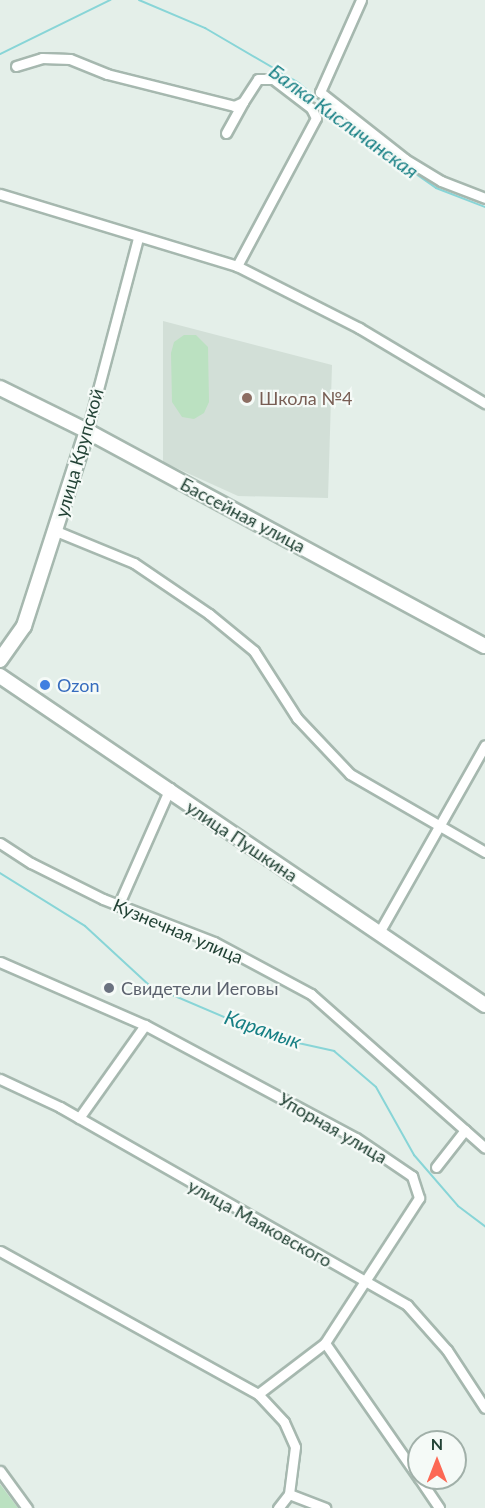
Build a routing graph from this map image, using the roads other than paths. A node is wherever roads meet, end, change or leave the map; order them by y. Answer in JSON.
{"nodes":[{"id":1,"x":361,"y":0,"type":"edge"},
{"id":2,"x":16,"y":66,"type":"dead end"},
{"id":3,"x":243,"y":102,"type":"junction"},
{"id":4,"x":226,"y":133,"type":"dead end"},
{"id":5,"x":0,"y":194,"type":"edge"},
{"id":6,"x":485,"y":198,"type":"edge"},
{"id":7,"x":138,"y":238,"type":"junction"},
{"id":8,"x":237,"y":266,"type":"junction"},
{"id":9,"x":0,"y":388,"type":"edge"},
{"id":10,"x":485,"y":403,"type":"edge"},
{"id":11,"x":87,"y":431,"type":"junction"},
{"id":12,"x":56,"y":531,"type":"junction"},
{"id":13,"x":485,"y":646,"type":"edge"},
{"id":14,"x":0,"y":660,"type":"edge"},
{"id":15,"x":0,"y":670,"type":"edge"},
{"id":16,"x":0,"y":676,"type":"edge"},
{"id":17,"x":485,"y":745,"type":"edge"},
{"id":18,"x":169,"y":789,"type":"junction"},
{"id":19,"x":441,"y":828,"type":"junction"},
{"id":20,"x":0,"y":843,"type":"edge"},
{"id":21,"x":485,"y":852,"type":"edge"},
{"id":22,"x":118,"y":906,"type":"junction"},
{"id":23,"x":381,"y":929,"type":"junction"},
{"id":24,"x":0,"y":962,"type":"edge"},
{"id":25,"x":485,"y":996,"type":"edge"},
{"id":26,"x":485,"y":1005,"type":"edge"},
{"id":27,"x":145,"y":1025,"type":"junction"},
{"id":28,"x":0,"y":1079,"type":"edge"},
{"id":29,"x":79,"y":1118,"type":"junction"},
{"id":30,"x":465,"y":1130,"type":"junction"},
{"id":31,"x":485,"y":1148,"type":"edge"},
{"id":32,"x":436,"y":1167,"type":"dead end"},
{"id":33,"x":0,"y":1251,"type":"edge"},
{"id":34,"x":363,"y":1280,"type":"junction"},
{"id":35,"x":326,"y":1343,"type":"junction"},
{"id":36,"x":258,"y":1394,"type":"junction"},
{"id":37,"x":485,"y":1408,"type":"edge"},
{"id":38,"x":407,"y":1461,"type":"edge"},
{"id":39,"x":0,"y":1471,"type":"edge"},
{"id":40,"x":427,"y":1490,"type":"edge"},
{"id":41,"x":289,"y":1494,"type":"junction"},
{"id":42,"x":27,"y":1508,"type":"edge"},
{"id":43,"x":278,"y":1508,"type":"edge"},
{"id":44,"x":325,"y":1508,"type":"edge"},
{"id":45,"x":439,"y":1508,"type":"edge"}],
"edges":[{"from":1,"to":6,"type":"street"},
{"from":2,"to":3,"type":"street"},
{"from":3,"to":4,"type":"street"},
{"from":3,"to":8,"type":"street"},
{"from":5,"to":7,"type":"street"},
{"from":7,"to":8,"type":"street"},
{"from":7,"to":11,"type":"street","name":"улица Крупской"},
{"from":8,"to":10,"type":"street"},
{"from":9,"to":11,"type":"street","name":"Бассейная улица"},
{"from":11,"to":12,"type":"street","name":"улица Крупской"},
{"from":11,"to":13,"type":"street","name":"Бассейная улица"},
{"from":12,"to":14,"type":"street","name":"улица Крупской"},
{"from":12,"to":19,"type":"street"},
{"from":15,"to":18,"type":"street","name":"улица Пушкина"},
{"from":16,"to":18,"type":"street","name":"улица Пушкина"},
{"from":17,"to":19,"type":"street"},
{"from":18,"to":22,"type":"street"},
{"from":18,"to":23,"type":"street","name":"улица Пушкина"},
{"from":18,"to":26,"type":"street","name":"улица Пушкина"},
{"from":19,"to":21,"type":"street"},
{"from":19,"to":23,"type":"street"},
{"from":20,"to":22,"type":"street","name":"Кузнечная улица"},
{"from":22,"to":30,"type":"street","name":"Кузнечная улица"},
{"from":23,"to":25,"type":"street","name":"улица Пушкина"},
{"from":24,"to":27,"type":"street","name":"Упорная улица"},
{"from":27,"to":29,"type":"street"},
{"from":27,"to":34,"type":"street","name":"Упорная улица"},
{"from":28,"to":29,"type":"street","name":"улица Маяковского"},
{"from":29,"to":34,"type":"street","name":"улица Маяковского"},
{"from":30,"to":31,"type":"street","name":"Кузнечная улица"},
{"from":30,"to":32,"type":"street"},
{"from":33,"to":36,"type":"street"},
{"from":34,"to":35,"type":"street","name":"Упорная улица"},
{"from":34,"to":37,"type":"street","name":"улица Маяковского"},
{"from":35,"to":36,"type":"street","name":"Упорная улица"},
{"from":35,"to":38,"type":"street"},
{"from":36,"to":41,"type":"street"},
{"from":39,"to":42,"type":"street"},
{"from":40,"to":45,"type":"street"},
{"from":41,"to":43,"type":"street"},
{"from":41,"to":44,"type":"street"}]}
